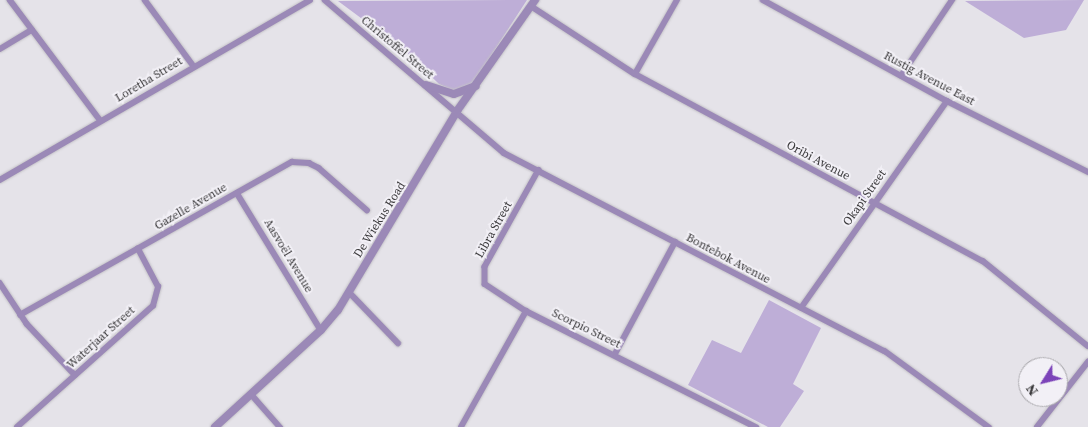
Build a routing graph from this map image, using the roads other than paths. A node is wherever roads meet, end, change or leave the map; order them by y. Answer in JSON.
{"nodes":[{"id":1,"x":10,"y":0,"type":"edge"},
{"id":2,"x":145,"y":0,"type":"edge"},
{"id":3,"x":310,"y":0,"type":"edge"},
{"id":4,"x":325,"y":0,"type":"edge"},
{"id":5,"x":677,"y":0,"type":"edge"},
{"id":6,"x":763,"y":0,"type":"edge"},
{"id":7,"x":952,"y":0,"type":"edge"},
{"id":8,"x":533,"y":3,"type":"edge"},
{"id":9,"x":32,"y":30,"type":"junction"},
{"id":10,"x":0,"y":48,"type":"edge"},
{"id":11,"x":193,"y":66,"type":"junction"},
{"id":12,"x":636,"y":74,"type":"junction"},
{"id":13,"x":901,"y":76,"type":"junction"},
{"id":14,"x":426,"y":85,"type":"junction"},
{"id":15,"x":476,"y":86,"type":"junction"},
{"id":16,"x":947,"y":101,"type":"junction"},
{"id":17,"x":457,"y":111,"type":"junction"},
{"id":18,"x":100,"y":121,"type":"junction"},
{"id":19,"x":539,"y":170,"type":"junction"},
{"id":20,"x":1088,"y":172,"type":"edge"},
{"id":21,"x":0,"y":180,"type":"edge"},
{"id":22,"x":237,"y":193,"type":"junction"},
{"id":23,"x":873,"y":202,"type":"junction"},
{"id":24,"x":367,"y":210,"type":"dead end"},
{"id":25,"x":675,"y":242,"type":"junction"},
{"id":26,"x":138,"y":250,"type":"junction"},
{"id":27,"x":0,"y":283,"type":"edge"},
{"id":28,"x":348,"y":292,"type":"junction"},
{"id":29,"x":801,"y":308,"type":"junction"},
{"id":30,"x":526,"y":311,"type":"junction"},
{"id":31,"x":20,"y":315,"type":"junction"},
{"id":32,"x":321,"y":330,"type":"junction"},
{"id":33,"x":398,"y":343,"type":"dead end"},
{"id":34,"x":1088,"y":346,"type":"edge"},
{"id":35,"x":615,"y":354,"type":"junction"},
{"id":36,"x":1088,"y":362,"type":"edge"},
{"id":37,"x":75,"y":375,"type":"junction"},
{"id":38,"x":252,"y":395,"type":"junction"},
{"id":39,"x":462,"y":425,"type":"edge"},
{"id":40,"x":17,"y":427,"type":"edge"},
{"id":41,"x":215,"y":427,"type":"edge"},
{"id":42,"x":280,"y":427,"type":"edge"},
{"id":43,"x":469,"y":427,"type":"edge"},
{"id":44,"x":756,"y":427,"type":"edge"},
{"id":45,"x":989,"y":427,"type":"edge"},
{"id":46,"x":1037,"y":427,"type":"edge"}],
"edges":[{"from":1,"to":9,"type":"street"},
{"from":2,"to":11,"type":"street"},
{"from":3,"to":11,"type":"street","name":"Loretha Street"},
{"from":4,"to":14,"type":"street","name":"Christoffel Street"},
{"from":5,"to":12,"type":"street"},
{"from":6,"to":13,"type":"street","name":"Rustig Avenue East"},
{"from":7,"to":13,"type":"street"},
{"from":8,"to":12,"type":"street","name":"Oribi Avenue"},
{"from":8,"to":15,"type":"street","name":"De Wiekus Road"},
{"from":9,"to":10,"type":"street"},
{"from":9,"to":18,"type":"street"},
{"from":11,"to":18,"type":"street","name":"Loretha Street"},
{"from":12,"to":23,"type":"street","name":"Oribi Avenue"},
{"from":13,"to":16,"type":"street","name":"Rustig Avenue East"},
{"from":14,"to":15,"type":"street"},
{"from":14,"to":17,"type":"street","name":"Christoffel Street"},
{"from":15,"to":17,"type":"street","name":"De Wiekus Road"},
{"from":16,"to":20,"type":"street","name":"Rustig Avenue East"},
{"from":16,"to":23,"type":"street","name":"Okapi Street"},
{"from":17,"to":19,"type":"street","name":"Bontebok Avenue"},
{"from":17,"to":28,"type":"street","name":"De Wiekus Road"},
{"from":18,"to":21,"type":"street","name":"Loretha Street"},
{"from":19,"to":25,"type":"street","name":"Bontebok Avenue"},
{"from":19,"to":30,"type":"street","name":"Libra Street"},
{"from":22,"to":24,"type":"street","name":"Gazelle Avenue"},
{"from":22,"to":26,"type":"street","name":"Gazelle Avenue"},
{"from":22,"to":32,"type":"street","name":"Aasvoël Avenue"},
{"from":23,"to":29,"type":"street","name":"Okapi Street"},
{"from":23,"to":34,"type":"street","name":"Oribi Avenue"},
{"from":25,"to":29,"type":"street","name":"Bontebok Avenue"},
{"from":25,"to":35,"type":"street"},
{"from":26,"to":31,"type":"street","name":"Gazelle Avenue"},
{"from":26,"to":37,"type":"street","name":"Waterjaar Street"},
{"from":27,"to":31,"type":"street"},
{"from":28,"to":32,"type":"street","name":"De Wiekus Road"},
{"from":28,"to":33,"type":"street"},
{"from":29,"to":45,"type":"street","name":"Bontebok Avenue"},
{"from":30,"to":35,"type":"street","name":"Scorpio Street"},
{"from":30,"to":39,"type":"street"},
{"from":31,"to":37,"type":"street"},
{"from":32,"to":38,"type":"street","name":"De Wiekus Road"},
{"from":35,"to":44,"type":"street","name":"Scorpio Street"},
{"from":36,"to":46,"type":"street"},
{"from":37,"to":40,"type":"street","name":"Waterjaar Street"},
{"from":38,"to":41,"type":"street","name":"De Wiekus Road"},
{"from":38,"to":42,"type":"street"},
{"from":39,"to":43,"type":"street"}]}
